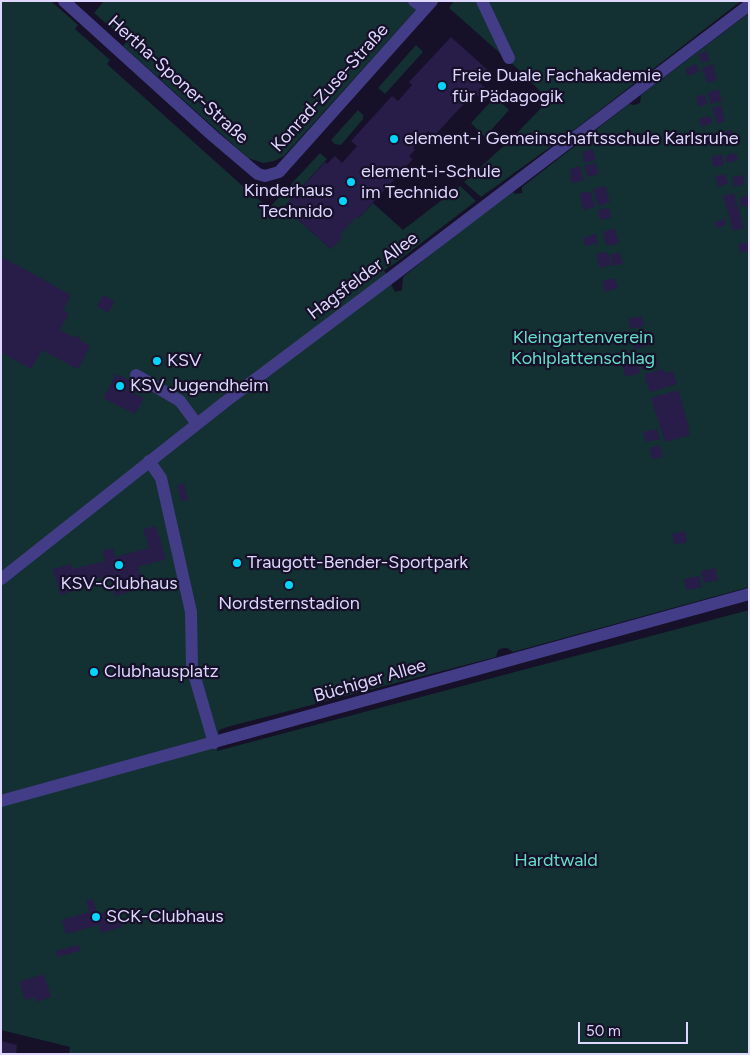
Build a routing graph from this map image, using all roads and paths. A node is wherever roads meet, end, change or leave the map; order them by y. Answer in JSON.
{"nodes":[{"id":1,"x":64,"y":1,"type":"edge"},
{"id":2,"x":414,"y":1,"type":"edge"},
{"id":3,"x":482,"y":1,"type":"edge"},
{"id":4,"x":428,"y":5,"type":"edge"},
{"id":5,"x":749,"y":5,"type":"edge"},
{"id":6,"x":509,"y":58,"type":"dead end"},
{"id":7,"x":274,"y":174,"type":"joint"},
{"id":8,"x":136,"y":375,"type":"dead end"},
{"id":9,"x":197,"y":424,"type":"junction"},
{"id":10,"x":149,"y":461,"type":"junction"},
{"id":11,"x":1,"y":579,"type":"edge"},
{"id":12,"x":749,"y":594,"type":"edge"},
{"id":13,"x":214,"y":743,"type":"junction"},
{"id":14,"x":1,"y":801,"type":"edge"}],
"edges":[{"from":1,"to":7,"type":"street","name":"Hertha-Sponer-Straße"},
{"from":2,"to":4,"type":"street"},
{"from":3,"to":6,"type":"street"},
{"from":4,"to":7,"type":"street","name":"Konrad-Zuse-Straße"},
{"from":5,"to":9,"type":"street","name":"Hagsfelder Allee"},
{"from":8,"to":9,"type":"street"},
{"from":9,"to":10,"type":"street","name":"Hagsfelder Allee"},
{"from":10,"to":11,"type":"street","name":"Hagsfelder Allee"},
{"from":10,"to":13,"type":"street"},
{"from":12,"to":13,"type":"street","name":"Büchiger Allee"},
{"from":13,"to":14,"type":"street","name":"Büchiger Allee"}]}
